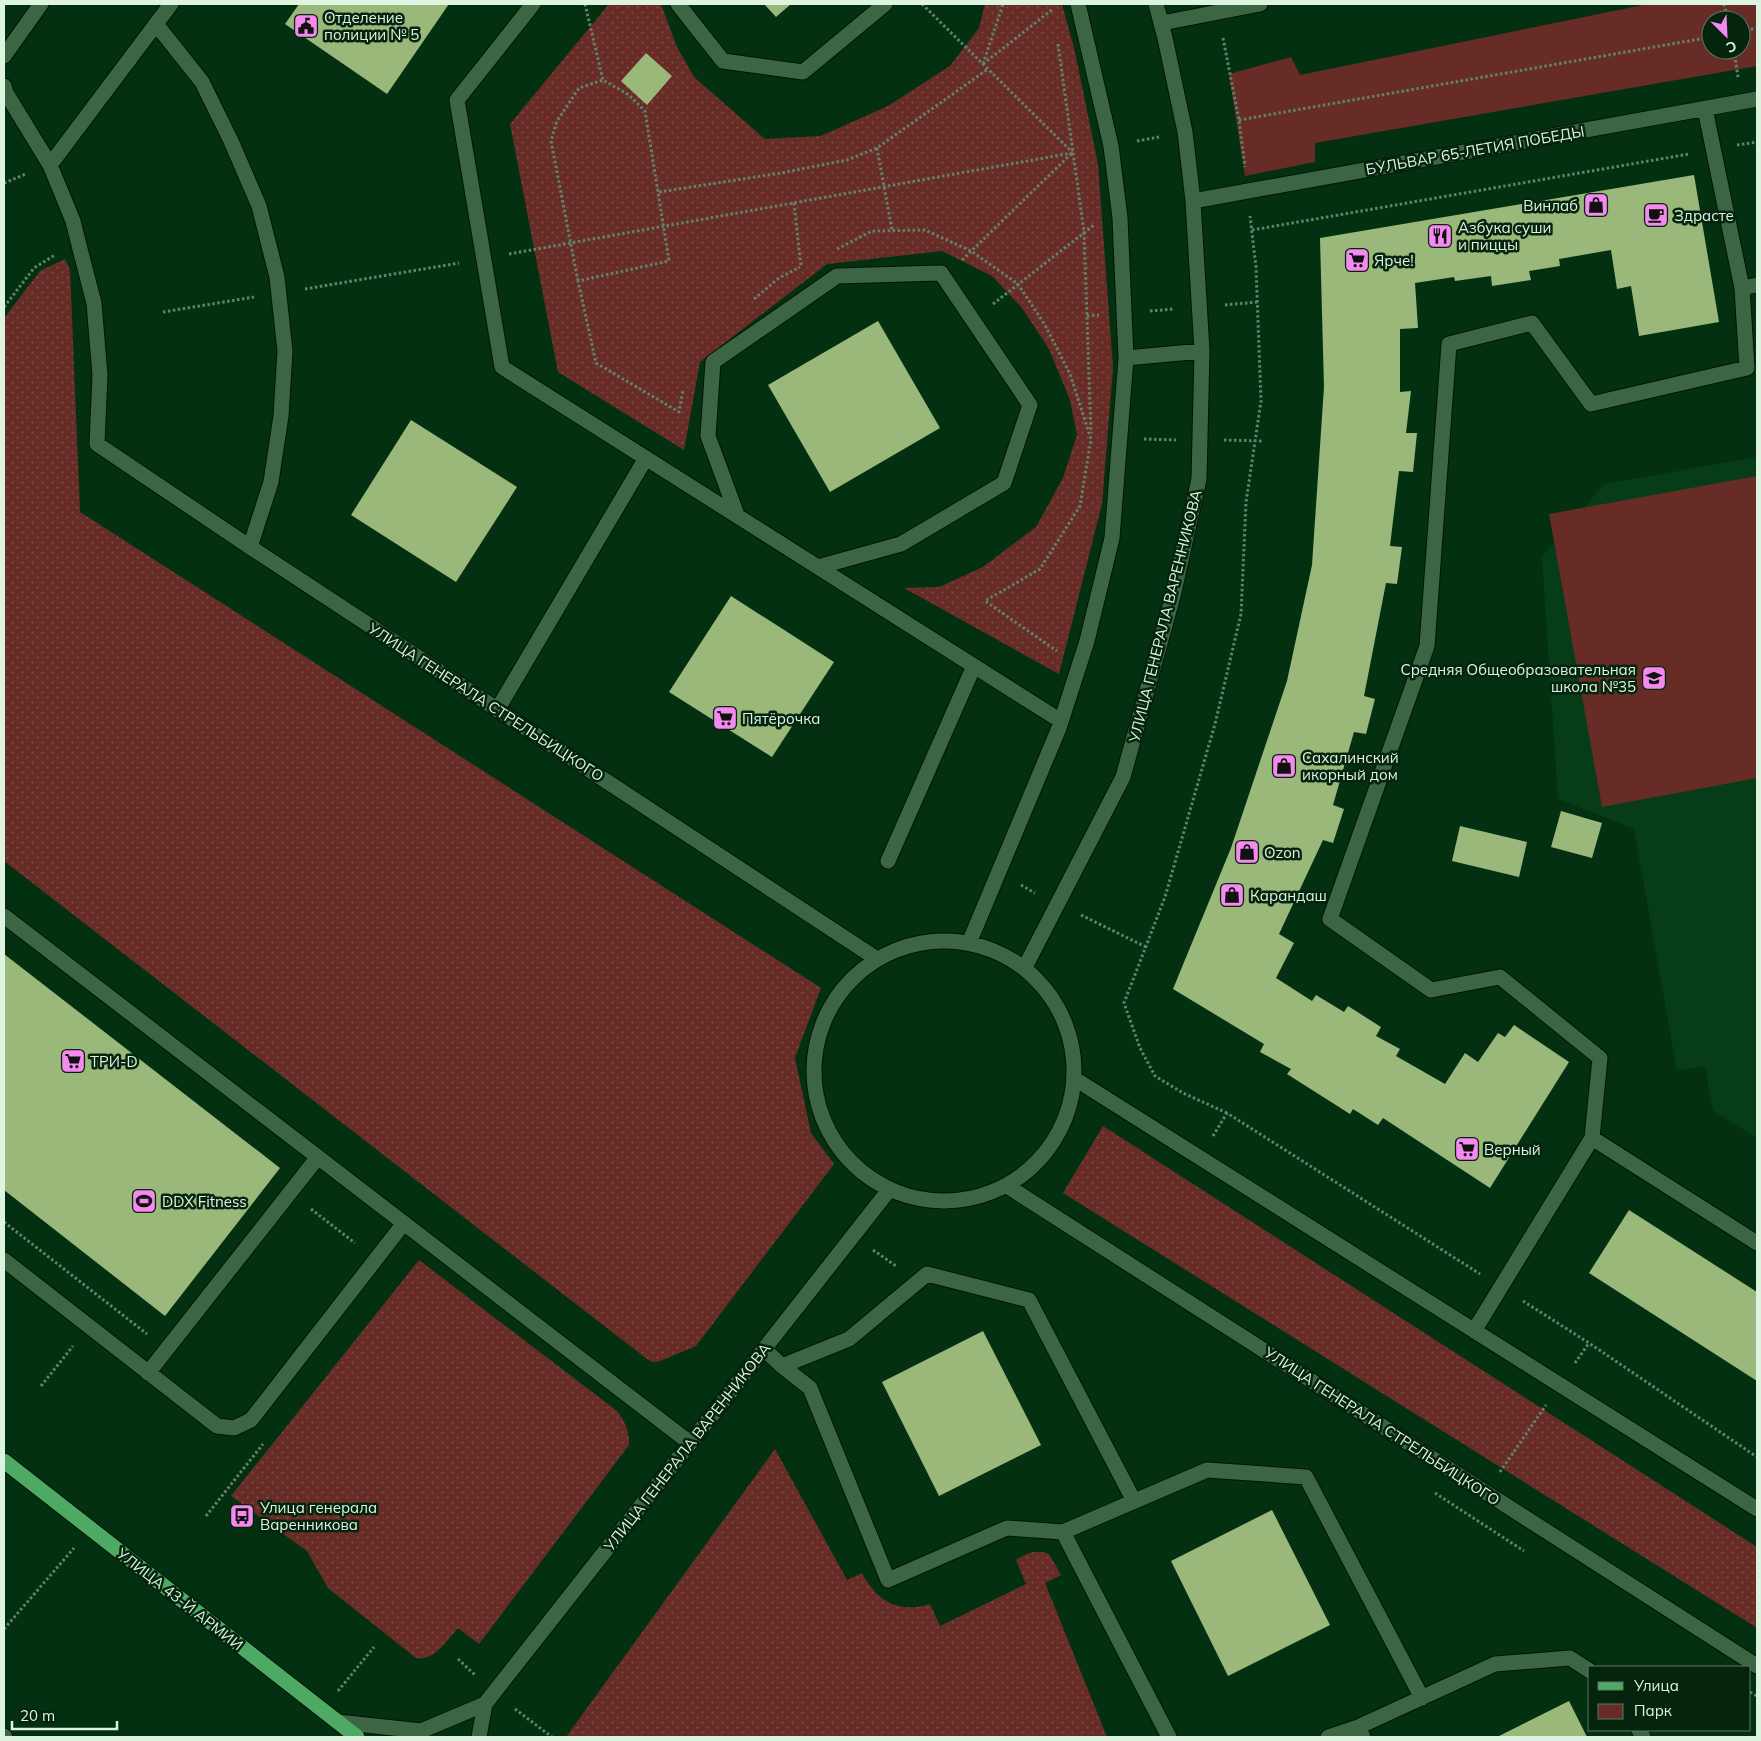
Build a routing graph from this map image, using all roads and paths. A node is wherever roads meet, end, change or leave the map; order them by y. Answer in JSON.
{"nodes":[{"id":1,"x":41,"y":4,"type":"edge"},
{"id":2,"x":171,"y":4,"type":"edge"},
{"id":3,"x":533,"y":4,"type":"edge"},
{"id":4,"x":586,"y":4,"type":"edge"},
{"id":5,"x":678,"y":4,"type":"edge"},
{"id":6,"x":885,"y":4,"type":"edge"},
{"id":7,"x":922,"y":4,"type":"edge"},
{"id":8,"x":1003,"y":4,"type":"edge"},
{"id":9,"x":1059,"y":4,"type":"edge"},
{"id":10,"x":1078,"y":4,"type":"edge"},
{"id":11,"x":1156,"y":4,"type":"edge"},
{"id":12,"x":1260,"y":4,"type":"edge"},
{"id":13,"x":1053,"y":6,"type":"edge"},
{"id":14,"x":1217,"y":12,"type":"junction"},
{"id":15,"x":1055,"y":18,"type":"dead end"},
{"id":16,"x":1162,"y":23,"type":"junction"},
{"id":17,"x":156,"y":24,"type":"junction"},
{"id":18,"x":1058,"y":37,"type":"dead end"},
{"id":19,"x":1701,"y":39,"type":"edge"},
{"id":20,"x":4,"y":56,"type":"edge"},
{"id":21,"x":983,"y":64,"type":"junction"},
{"id":22,"x":988,"y":69,"type":"junction"},
{"id":23,"x":603,"y":80,"type":"junction"},
{"id":24,"x":4,"y":86,"type":"edge"},
{"id":25,"x":1757,"y":99,"type":"edge"},
{"id":26,"x":1705,"y":109,"type":"junction"},
{"id":27,"x":1239,"y":120,"type":"junction"},
{"id":28,"x":1162,"y":136,"type":"dead end"},
{"id":29,"x":1137,"y":141,"type":"dead end"},
{"id":30,"x":1757,"y":142,"type":"edge"},
{"id":31,"x":877,"y":148,"type":"junction"},
{"id":32,"x":1714,"y":150,"type":"junction"},
{"id":33,"x":1072,"y":153,"type":"junction"},
{"id":34,"x":50,"y":165,"type":"junction"},
{"id":35,"x":884,"y":187,"type":"junction"},
{"id":36,"x":1248,"y":191,"type":"junction"},
{"id":37,"x":658,"y":192,"type":"junction"},
{"id":38,"x":1193,"y":201,"type":"junction"},
{"id":39,"x":794,"y":203,"type":"junction"},
{"id":40,"x":1118,"y":206,"type":"junction"},
{"id":41,"x":664,"y":226,"type":"junction"},
{"id":42,"x":892,"y":230,"type":"junction"},
{"id":43,"x":1252,"y":230,"type":"junction"},
{"id":44,"x":1084,"y":232,"type":"junction"},
{"id":45,"x":572,"y":243,"type":"junction"},
{"id":46,"x":837,"y":249,"type":"dead end"},
{"id":47,"x":80,"y":250,"type":"junction"},
{"id":48,"x":971,"y":251,"type":"junction"},
{"id":49,"x":484,"y":259,"type":"junction"},
{"id":50,"x":810,"y":262,"type":"dead end"},
{"id":51,"x":801,"y":267,"type":"junction"},
{"id":52,"x":944,"y":278,"type":"junction"},
{"id":53,"x":578,"y":281,"type":"junction"},
{"id":54,"x":1018,"y":284,"type":"junction"},
{"id":55,"x":1750,"y":286,"type":"edge"},
{"id":56,"x":278,"y":293,"type":"junction"},
{"id":57,"x":750,"y":303,"type":"dead end"},
{"id":58,"x":4,"y":307,"type":"edge"},
{"id":59,"x":163,"y":312,"type":"dead end"},
{"id":60,"x":973,"y":320,"type":"junction"},
{"id":61,"x":1202,"y":351,"type":"junction"},
{"id":62,"x":1126,"y":358,"type":"junction"},
{"id":63,"x":684,"y":383,"type":"dead end"},
{"id":64,"x":1091,"y":439,"type":"junction"},
{"id":65,"x":646,"y":458,"type":"junction"},
{"id":66,"x":737,"y":515,"type":"junction"},
{"id":67,"x":250,"y":547,"type":"junction"},
{"id":68,"x":818,"y":567,"type":"junction"},
{"id":69,"x":974,"y":666,"type":"junction"},
{"id":70,"x":1078,"y":666,"type":"junction"},
{"id":71,"x":497,"y":710,"type":"junction"},
{"id":72,"x":1061,"y":721,"type":"junction"},
{"id":73,"x":888,"y":861,"type":"dead end"},
{"id":74,"x":4,"y":916,"type":"edge"},
{"id":75,"x":969,"y":942,"type":"junction"},
{"id":76,"x":877,"y":958,"type":"junction"},
{"id":77,"x":1024,"y":968,"type":"junction"},
{"id":78,"x":1075,"y":1079,"type":"junction"},
{"id":79,"x":1226,"y":1113,"type":"junction"},
{"id":80,"x":1592,"y":1138,"type":"junction"},
{"id":81,"x":318,"y":1157,"type":"junction"},
{"id":82,"x":1200,"y":1158,"type":"junction"},
{"id":83,"x":1007,"y":1186,"type":"junction"},
{"id":84,"x":889,"y":1190,"type":"junction"},
{"id":85,"x":4,"y":1222,"type":"edge"},
{"id":86,"x":404,"y":1223,"type":"junction"},
{"id":87,"x":1757,"y":1243,"type":"edge"},
{"id":88,"x":4,"y":1260,"type":"edge"},
{"id":89,"x":1501,"y":1288,"type":"junction"},
{"id":90,"x":1474,"y":1331,"type":"junction"},
{"id":91,"x":1589,"y":1343,"type":"junction"},
{"id":92,"x":74,"y":1345,"type":"dead end"},
{"id":93,"x":764,"y":1349,"type":"junction"},
{"id":94,"x":166,"y":1350,"type":"junction"},
{"id":95,"x":782,"y":1366,"type":"junction"},
{"id":96,"x":148,"y":1373,"type":"junction"},
{"id":97,"x":1560,"y":1385,"type":"junction"},
{"id":98,"x":41,"y":1386,"type":"dead end"},
{"id":99,"x":690,"y":1443,"type":"junction"},
{"id":100,"x":1757,"y":1458,"type":"edge"},
{"id":101,"x":4,"y":1461,"type":"edge"},
{"id":102,"x":1486,"y":1493,"type":"junction"},
{"id":103,"x":1134,"y":1501,"type":"junction"},
{"id":104,"x":1757,"y":1510,"type":"edge"},
{"id":105,"x":1470,"y":1517,"type":"dead end"},
{"id":106,"x":1063,"y":1532,"type":"junction"},
{"id":107,"x":75,"y":1546,"type":"dead end"},
{"id":108,"x":4,"y":1629,"type":"edge"},
{"id":109,"x":374,"y":1647,"type":"dead end"},
{"id":110,"x":1757,"y":1666,"type":"edge"},
{"id":111,"x":1588,"y":1670,"type":"edge"},
{"id":112,"x":1422,"y":1698,"type":"junction"},
{"id":113,"x":485,"y":1704,"type":"junction"},
{"id":114,"x":322,"y":1710,"type":"junction"},
{"id":115,"x":338,"y":1722,"type":"junction"},
{"id":116,"x":1361,"y":1732,"type":"edge"},
{"id":117,"x":357,"y":1737,"type":"edge"},
{"id":118,"x":479,"y":1737,"type":"edge"},
{"id":119,"x":1169,"y":1737,"type":"edge"},
{"id":120,"x":1328,"y":1737,"type":"edge"}],
"edges":[{"from":1,"to":20,"type":"street"},
{"from":2,"to":17,"type":"street"},
{"from":3,"to":49,"type":"street"},
{"from":4,"to":23,"type":"path"},
{"from":5,"to":6,"type":"street"},
{"from":7,"to":21,"type":"path"},
{"from":8,"to":21,"type":"path"},
{"from":9,"to":13,"type":"path"},
{"from":10,"to":40,"type":"street"},
{"from":11,"to":16,"type":"street","name":"УЛИЦА ГЕНЕРАЛА ВАРЕННИКОВА"},
{"from":12,"to":14,"type":"street"},
{"from":13,"to":15,"type":"path"},
{"from":13,"to":21,"type":"path"},
{"from":14,"to":16,"type":"street"},
{"from":14,"to":27,"type":"path"},
{"from":16,"to":38,"type":"street","name":"УЛИЦА ГЕНЕРАЛА ВАРЕННИКОВА"},
{"from":17,"to":34,"type":"street"},
{"from":17,"to":56,"type":"street"},
{"from":18,"to":33,"type":"path"},
{"from":19,"to":27,"type":"path"},
{"from":21,"to":22,"type":"path"},
{"from":22,"to":31,"type":"path"},
{"from":22,"to":33,"type":"path"},
{"from":23,"to":37,"type":"path"},
{"from":23,"to":45,"type":"path"},
{"from":24,"to":34,"type":"street"},
{"from":25,"to":26,"type":"street","name":"БУЛЬВАР 65-ЛЕТИЯ ПОБЕДЫ"},
{"from":26,"to":32,"type":"street"},
{"from":26,"to":36,"type":"street","name":"БУЛЬВАР 65-ЛЕТИЯ ПОБЕДЫ"},
{"from":27,"to":36,"type":"path"},
{"from":28,"to":29,"type":"path"},
{"from":30,"to":32,"type":"path"},
{"from":31,"to":35,"type":"path"},
{"from":31,"to":37,"type":"path"},
{"from":32,"to":43,"type":"path"},
{"from":32,"to":55,"type":"street"},
{"from":33,"to":35,"type":"path"},
{"from":33,"to":44,"type":"path"},
{"from":33,"to":48,"type":"path"},
{"from":34,"to":47,"type":"street"},
{"from":35,"to":39,"type":"path"},
{"from":35,"to":42,"type":"path"},
{"from":36,"to":38,"type":"street","name":"БУЛЬВАР 65-ЛЕТИЯ ПОБЕДЫ"},
{"from":36,"to":43,"type":"path"},
{"from":37,"to":41,"type":"path"},
{"from":38,"to":61,"type":"street","name":"УЛИЦА ГЕНЕРАЛА ВАРЕННИКОВА"},
{"from":39,"to":41,"type":"path"},
{"from":39,"to":51,"type":"path"},
{"from":40,"to":44,"type":"path"},
{"from":40,"to":62,"type":"street"},
{"from":41,"to":45,"type":"path"},
{"from":41,"to":53,"type":"path"},
{"from":42,"to":46,"type":"path"},
{"from":42,"to":48,"type":"path"},
{"from":43,"to":79,"type":"path"},
{"from":44,"to":54,"type":"path"},
{"from":44,"to":64,"type":"path"},
{"from":45,"to":49,"type":"path"},
{"from":45,"to":53,"type":"path"},
{"from":47,"to":58,"type":"path"},
{"from":47,"to":67,"type":"street","name":"УЛИЦА ГЕНЕРАЛА СТРЕЛЬБИЦКОГО"},
{"from":48,"to":52,"type":"path"},
{"from":48,"to":54,"type":"path"},
{"from":49,"to":56,"type":"path"},
{"from":49,"to":65,"type":"street"},
{"from":50,"to":51,"type":"path"},
{"from":51,"to":57,"type":"path"},
{"from":52,"to":60,"type":"street"},
{"from":52,"to":66,"type":"street"},
{"from":53,"to":63,"type":"path"},
{"from":54,"to":60,"type":"path"},
{"from":54,"to":64,"type":"path"},
{"from":55,"to":80,"type":"street"},
{"from":56,"to":59,"type":"path"},
{"from":56,"to":67,"type":"street"},
{"from":60,"to":68,"type":"street"},
{"from":61,"to":62,"type":"street"},
{"from":61,"to":77,"type":"street","name":"УЛИЦА ГЕНЕРАЛА ВАРЕННИКОВА"},
{"from":62,"to":70,"type":"street"},
{"from":64,"to":70,"type":"path"},
{"from":65,"to":66,"type":"street"},
{"from":65,"to":71,"type":"street"},
{"from":66,"to":68,"type":"street"},
{"from":67,"to":71,"type":"street","name":"УЛИЦА ГЕНЕРАЛА СТРЕЛЬБИЦКОГО"},
{"from":68,"to":69,"type":"street"},
{"from":69,"to":72,"type":"street"},
{"from":69,"to":73,"type":"street"},
{"from":70,"to":72,"type":"street"},
{"from":71,"to":76,"type":"street","name":"УЛИЦА ГЕНЕРАЛА СТРЕЛЬБИЦКОГО"},
{"from":72,"to":75,"type":"street"},
{"from":74,"to":81,"type":"street"},
{"from":75,"to":76,"type":"street"},
{"from":75,"to":77,"type":"street"},
{"from":76,"to":84,"type":"street"},
{"from":77,"to":78,"type":"street"},
{"from":78,"to":82,"type":"street"},
{"from":78,"to":83,"type":"street"},
{"from":79,"to":82,"type":"path"},
{"from":79,"to":89,"type":"path"},
{"from":80,"to":87,"type":"street"},
{"from":80,"to":89,"type":"street"},
{"from":81,"to":86,"type":"street"},
{"from":81,"to":94,"type":"street"},
{"from":82,"to":90,"type":"street"},
{"from":83,"to":84,"type":"street"},
{"from":83,"to":102,"type":"street","name":"УЛИЦА ГЕНЕРАЛА СТРЕЛЬБИЦКОГО"},
{"from":84,"to":93,"type":"street","name":"УЛИЦА ГЕНЕРАЛА ВАРЕННИКОВА"},
{"from":85,"to":94,"type":"path"},
{"from":86,"to":96,"type":"street"},
{"from":86,"to":99,"type":"street"},
{"from":88,"to":96,"type":"street"},
{"from":89,"to":90,"type":"street"},
{"from":89,"to":91,"type":"path"},
{"from":90,"to":97,"type":"street"},
{"from":91,"to":97,"type":"path"},
{"from":91,"to":100,"type":"path"},
{"from":92,"to":98,"type":"path"},
{"from":93,"to":95,"type":"street"},
{"from":93,"to":99,"type":"street","name":"УЛИЦА ГЕНЕРАЛА ВАРЕННИКОВА"},
{"from":94,"to":96,"type":"street"},
{"from":95,"to":103,"type":"street"},
{"from":95,"to":106,"type":"street"},
{"from":97,"to":102,"type":"path"},
{"from":97,"to":104,"type":"street"},
{"from":99,"to":113,"type":"street","name":"УЛИЦА ГЕНЕРАЛА ВАРЕННИКОВА"},
{"from":101,"to":114,"type":"main road","name":"УЛИЦА 43-Й АРМИИ"},
{"from":102,"to":105,"type":"path"},
{"from":102,"to":110,"type":"street","name":"УЛИЦА ГЕНЕРАЛА СТРЕЛЬБИЦКОГО"},
{"from":103,"to":106,"type":"street"},
{"from":103,"to":112,"type":"street"},
{"from":106,"to":119,"type":"street"},
{"from":107,"to":108,"type":"path"},
{"from":109,"to":114,"type":"path"},
{"from":111,"to":112,"type":"street"},
{"from":112,"to":116,"type":"street"},
{"from":113,"to":115,"type":"street","name":"УЛИЦА ГЕНЕРАЛА ВАРЕННИКОВА"},
{"from":113,"to":118,"type":"street","name":"УЛИЦА ГЕНЕРАЛА ВАРЕННИКОВА"},
{"from":114,"to":115,"type":"main road","name":"УЛИЦА 43-Й АРМИИ"},
{"from":115,"to":117,"type":"main road","name":"УЛИЦА 43-Й АРМИИ"},
{"from":116,"to":120,"type":"street"}]}
